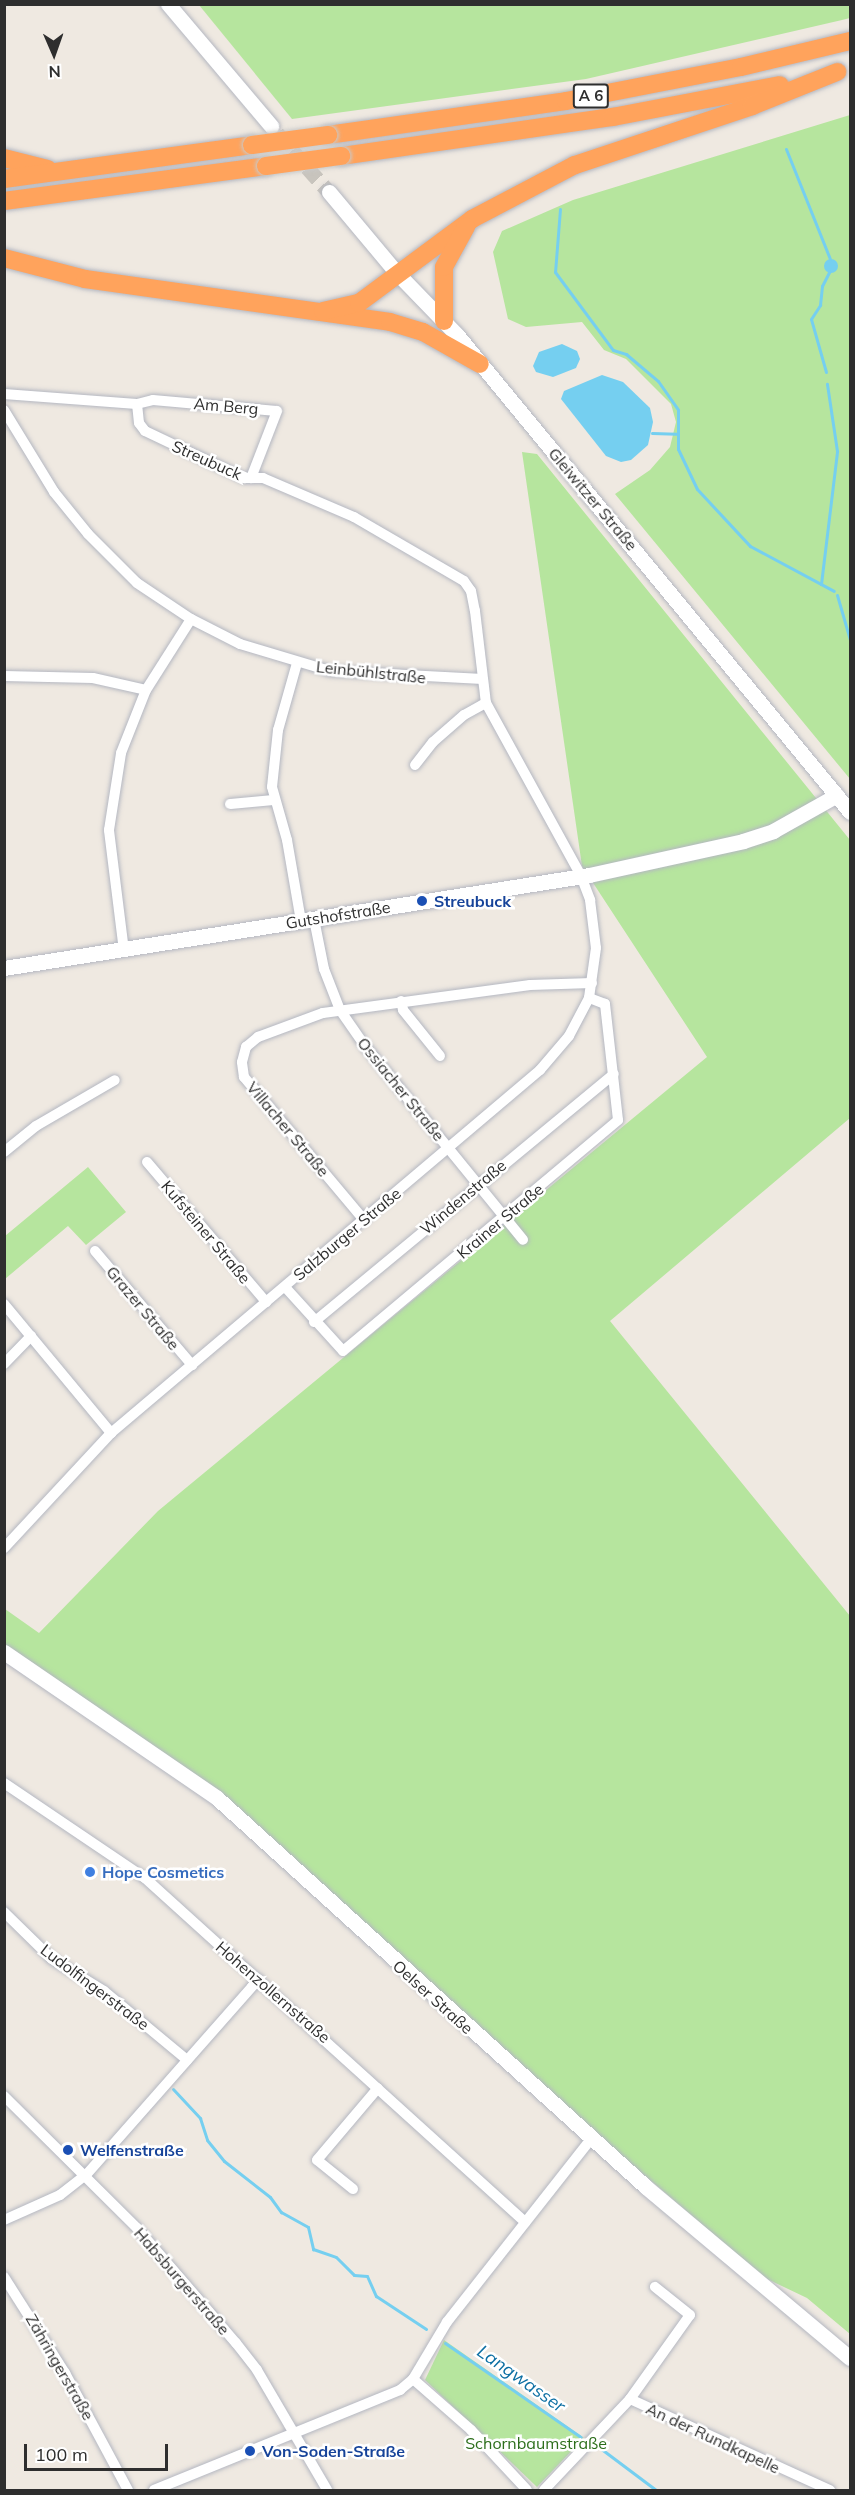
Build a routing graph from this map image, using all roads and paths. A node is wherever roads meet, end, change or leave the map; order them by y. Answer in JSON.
{"nodes":[{"id":1,"x":168,"y":4,"type":"edge"},
{"id":2,"x":850,"y":41,"type":"edge"},
{"id":3,"x":844,"y":70,"type":"edge"},
{"id":4,"x":271,"y":126,"type":"tunnel mouth"},
{"id":5,"x":4,"y":158,"type":"edge"},
{"id":6,"x":58,"y":171,"type":"junction"},
{"id":7,"x":4,"y":179,"type":"edge"},
{"id":8,"x":328,"y":192,"type":"tunnel mouth"},
{"id":9,"x":4,"y":201,"type":"edge"},
{"id":10,"x":472,"y":219,"type":"junction"},
{"id":11,"x":4,"y":258,"type":"edge"},
{"id":12,"x":396,"y":273,"type":"junction"},
{"id":13,"x":323,"y":311,"type":"junction"},
{"id":14,"x":444,"y":321,"type":"junction"},
{"id":15,"x":480,"y":364,"type":"junction"},
{"id":16,"x":4,"y":394,"type":"edge"},
{"id":17,"x":138,"y":404,"type":"junction"},
{"id":18,"x":4,"y":411,"type":"edge"},
{"id":19,"x":251,"y":478,"type":"junction"},
{"id":20,"x":191,"y":619,"type":"junction"},
{"id":21,"x":297,"y":663,"type":"junction"},
{"id":22,"x":4,"y":676,"type":"edge"},
{"id":23,"x":483,"y":679,"type":"junction"},
{"id":24,"x":146,"y":690,"type":"junction"},
{"id":25,"x":486,"y":703,"type":"junction"},
{"id":26,"x":415,"y":765,"type":"dead end"},
{"id":27,"x":837,"y":795,"type":"junction"},
{"id":28,"x":274,"y":800,"type":"junction"},
{"id":29,"x":230,"y":804,"type":"dead end"},
{"id":30,"x":850,"y":812,"type":"edge"},
{"id":31,"x":581,"y":876,"type":"junction"},
{"id":32,"x":308,"y":920,"type":"junction"},
{"id":33,"x":124,"y":951,"type":"junction"},
{"id":34,"x":4,"y":968,"type":"edge"},
{"id":35,"x":592,"y":983,"type":"junction"},
{"id":36,"x":589,"y":998,"type":"junction"},
{"id":37,"x":401,"y":1001,"type":"junction"},
{"id":38,"x":340,"y":1010,"type":"junction"},
{"id":39,"x":440,"y":1056,"type":"dead end"},
{"id":40,"x":614,"y":1074,"type":"junction"},
{"id":41,"x":115,"y":1080,"type":"dead end"},
{"id":42,"x":449,"y":1148,"type":"junction"},
{"id":43,"x":4,"y":1152,"type":"edge"},
{"id":44,"x":147,"y":1162,"type":"dead end"},
{"id":45,"x":480,"y":1183,"type":"junction"},
{"id":46,"x":506,"y":1216,"type":"junction"},
{"id":47,"x":364,"y":1220,"type":"junction"},
{"id":48,"x":523,"y":1240,"type":"dead end"},
{"id":49,"x":95,"y":1251,"type":"dead end"},
{"id":50,"x":285,"y":1287,"type":"junction"},
{"id":51,"x":266,"y":1302,"type":"junction"},
{"id":52,"x":4,"y":1304,"type":"edge"},
{"id":53,"x":314,"y":1322,"type":"junction"},
{"id":54,"x":31,"y":1336,"type":"junction"},
{"id":55,"x":4,"y":1364,"type":"edge"},
{"id":56,"x":192,"y":1365,"type":"junction"},
{"id":57,"x":111,"y":1433,"type":"junction"},
{"id":58,"x":4,"y":1548,"type":"edge"},
{"id":59,"x":4,"y":1652,"type":"edge"},
{"id":60,"x":4,"y":1783,"type":"edge"},
{"id":61,"x":4,"y":1912,"type":"edge"},
{"id":62,"x":259,"y":1979,"type":"junction"},
{"id":63,"x":187,"y":2061,"type":"junction"},
{"id":64,"x":378,"y":2088,"type":"junction"},
{"id":65,"x":4,"y":2096,"type":"edge"},
{"id":66,"x":592,"y":2138,"type":"junction"},
{"id":67,"x":86,"y":2175,"type":"junction"},
{"id":68,"x":353,"y":2189,"type":"dead end"},
{"id":69,"x":4,"y":2220,"type":"edge"},
{"id":70,"x":525,"y":2222,"type":"junction"},
{"id":71,"x":4,"y":2277,"type":"edge"},
{"id":72,"x":655,"y":2287,"type":"dead end"},
{"id":73,"x":850,"y":2358,"type":"edge"},
{"id":74,"x":413,"y":2379,"type":"junction"},
{"id":75,"x":630,"y":2398,"type":"junction"},
{"id":76,"x":295,"y":2432,"type":"junction"},
{"id":77,"x":128,"y":2490,"type":"edge"},
{"id":78,"x":154,"y":2490,"type":"edge"},
{"id":79,"x":327,"y":2490,"type":"edge"},
{"id":80,"x":527,"y":2490,"type":"edge"},
{"id":81,"x":544,"y":2490,"type":"edge"},
{"id":82,"x":830,"y":2490,"type":"edge"}],
"edges":[{"from":1,"to":4,"type":"main road"},
{"from":2,"to":6,"type":"highway","number":"A 6","bridge":true},
{"from":3,"to":9,"type":"highway","number":"A 6","bridge":true},
{"from":3,"to":10,"type":"highway"},
{"from":5,"to":6,"type":"highway","number":"A 6"},
{"from":6,"to":7,"type":"highway","number":"A 6"},
{"from":8,"to":12,"type":"main road","name":"Gleiwitzer Straße"},
{"from":10,"to":12,"type":"highway"},
{"from":10,"to":14,"type":"highway"},
{"from":11,"to":13,"type":"highway"},
{"from":12,"to":13,"type":"highway"},
{"from":12,"to":14,"type":"main road","name":"Gleiwitzer Straße"},
{"from":13,"to":15,"type":"highway"},
{"from":14,"to":15,"type":"main road","name":"Gleiwitzer Straße"},
{"from":15,"to":27,"type":"main road","name":"Gleiwitzer Straße"},
{"from":16,"to":17,"type":"street"},
{"from":17,"to":19,"type":"street","name":"Streubuck"},
{"from":17,"to":19,"type":"street","name":"Am Berg"},
{"from":18,"to":20,"type":"street","name":"Leinbühlstraße"},
{"from":19,"to":23,"type":"street","name":"Streubuck"},
{"from":20,"to":21,"type":"street","name":"Leinbühlstraße"},
{"from":20,"to":24,"type":"street"},
{"from":21,"to":23,"type":"street","name":"Leinbühlstraße"},
{"from":21,"to":28,"type":"street","name":"Ossiacher Straße"},
{"from":22,"to":24,"type":"street"},
{"from":23,"to":25,"type":"street","name":"Streubuck"},
{"from":24,"to":33,"type":"street"},
{"from":25,"to":26,"type":"street"},
{"from":25,"to":31,"type":"street","name":"Streubuck"},
{"from":27,"to":30,"type":"main road","name":"Gleiwitzer Straße"},
{"from":27,"to":31,"type":"main road","name":"Gutshofstraße"},
{"from":28,"to":29,"type":"street"},
{"from":28,"to":32,"type":"street","name":"Ossiacher Straße"},
{"from":31,"to":32,"type":"main road","name":"Gutshofstraße"},
{"from":31,"to":35,"type":"street","name":"Salzburger Straße"},
{"from":32,"to":33,"type":"main road","name":"Gutshofstraße"},
{"from":32,"to":38,"type":"street","name":"Ossiacher Straße"},
{"from":33,"to":34,"type":"main road","name":"Gutshofstraße"},
{"from":35,"to":36,"type":"street","name":"Salzburger Straße"},
{"from":35,"to":37,"type":"street","name":"Villacher Straße"},
{"from":36,"to":40,"type":"street","name":"Krainer Straße"},
{"from":36,"to":42,"type":"street","name":"Salzburger Straße"},
{"from":37,"to":38,"type":"street","name":"Villacher Straße"},
{"from":37,"to":39,"type":"street"},
{"from":38,"to":42,"type":"street","name":"Ossiacher Straße"},
{"from":38,"to":47,"type":"street","name":"Villacher Straße"},
{"from":40,"to":45,"type":"street","name":"Windenstraße"},
{"from":40,"to":46,"type":"street","name":"Krainer Straße"},
{"from":41,"to":43,"type":"street"},
{"from":42,"to":45,"type":"street","name":"Ossiacher Straße"},
{"from":42,"to":47,"type":"street","name":"Salzburger Straße"},
{"from":44,"to":51,"type":"street","name":"Kufsteiner Straße"},
{"from":45,"to":46,"type":"street","name":"Ossiacher Straße"},
{"from":45,"to":53,"type":"street","name":"Windenstraße"},
{"from":46,"to":48,"type":"street","name":"Ossiacher Straße"},
{"from":46,"to":53,"type":"street","name":"Krainer Straße"},
{"from":47,"to":50,"type":"street","name":"Salzburger Straße"},
{"from":49,"to":56,"type":"street","name":"Grazer Straße"},
{"from":50,"to":51,"type":"street","name":"Salzburger Straße"},
{"from":50,"to":53,"type":"street","name":"Krainer Straße"},
{"from":51,"to":56,"type":"street","name":"Salzburger Straße"},
{"from":52,"to":54,"type":"street"},
{"from":54,"to":55,"type":"street"},
{"from":54,"to":57,"type":"street"},
{"from":56,"to":57,"type":"street","name":"Salzburger Straße"},
{"from":57,"to":58,"type":"street","name":"Salzburger Straße"},
{"from":59,"to":66,"type":"main road","name":"Oelser Straße"},
{"from":60,"to":62,"type":"street","name":"Hohenzollernstraße"},
{"from":61,"to":63,"type":"street","name":"Ludolfingerstraße"},
{"from":62,"to":63,"type":"street"},
{"from":62,"to":64,"type":"street","name":"Hohenzollernstraße"},
{"from":63,"to":67,"type":"street"},
{"from":64,"to":68,"type":"street"},
{"from":64,"to":70,"type":"street","name":"Hohenzollernstraße"},
{"from":65,"to":67,"type":"street","name":"Habsburgerstraße"},
{"from":66,"to":70,"type":"street"},
{"from":66,"to":73,"type":"main road","name":"Oelser Straße"},
{"from":67,"to":69,"type":"street"},
{"from":67,"to":76,"type":"street","name":"Habsburgerstraße"},
{"from":70,"to":74,"type":"street"},
{"from":71,"to":77,"type":"street","name":"Zähringerstraße"},
{"from":72,"to":75,"type":"street"},
{"from":74,"to":76,"type":"street"},
{"from":74,"to":80,"type":"street"},
{"from":75,"to":81,"type":"street"},
{"from":75,"to":82,"type":"street","name":"An der Rundkapelle"},
{"from":76,"to":78,"type":"street"},
{"from":76,"to":79,"type":"street","name":"Habsburgerstraße"}]}
